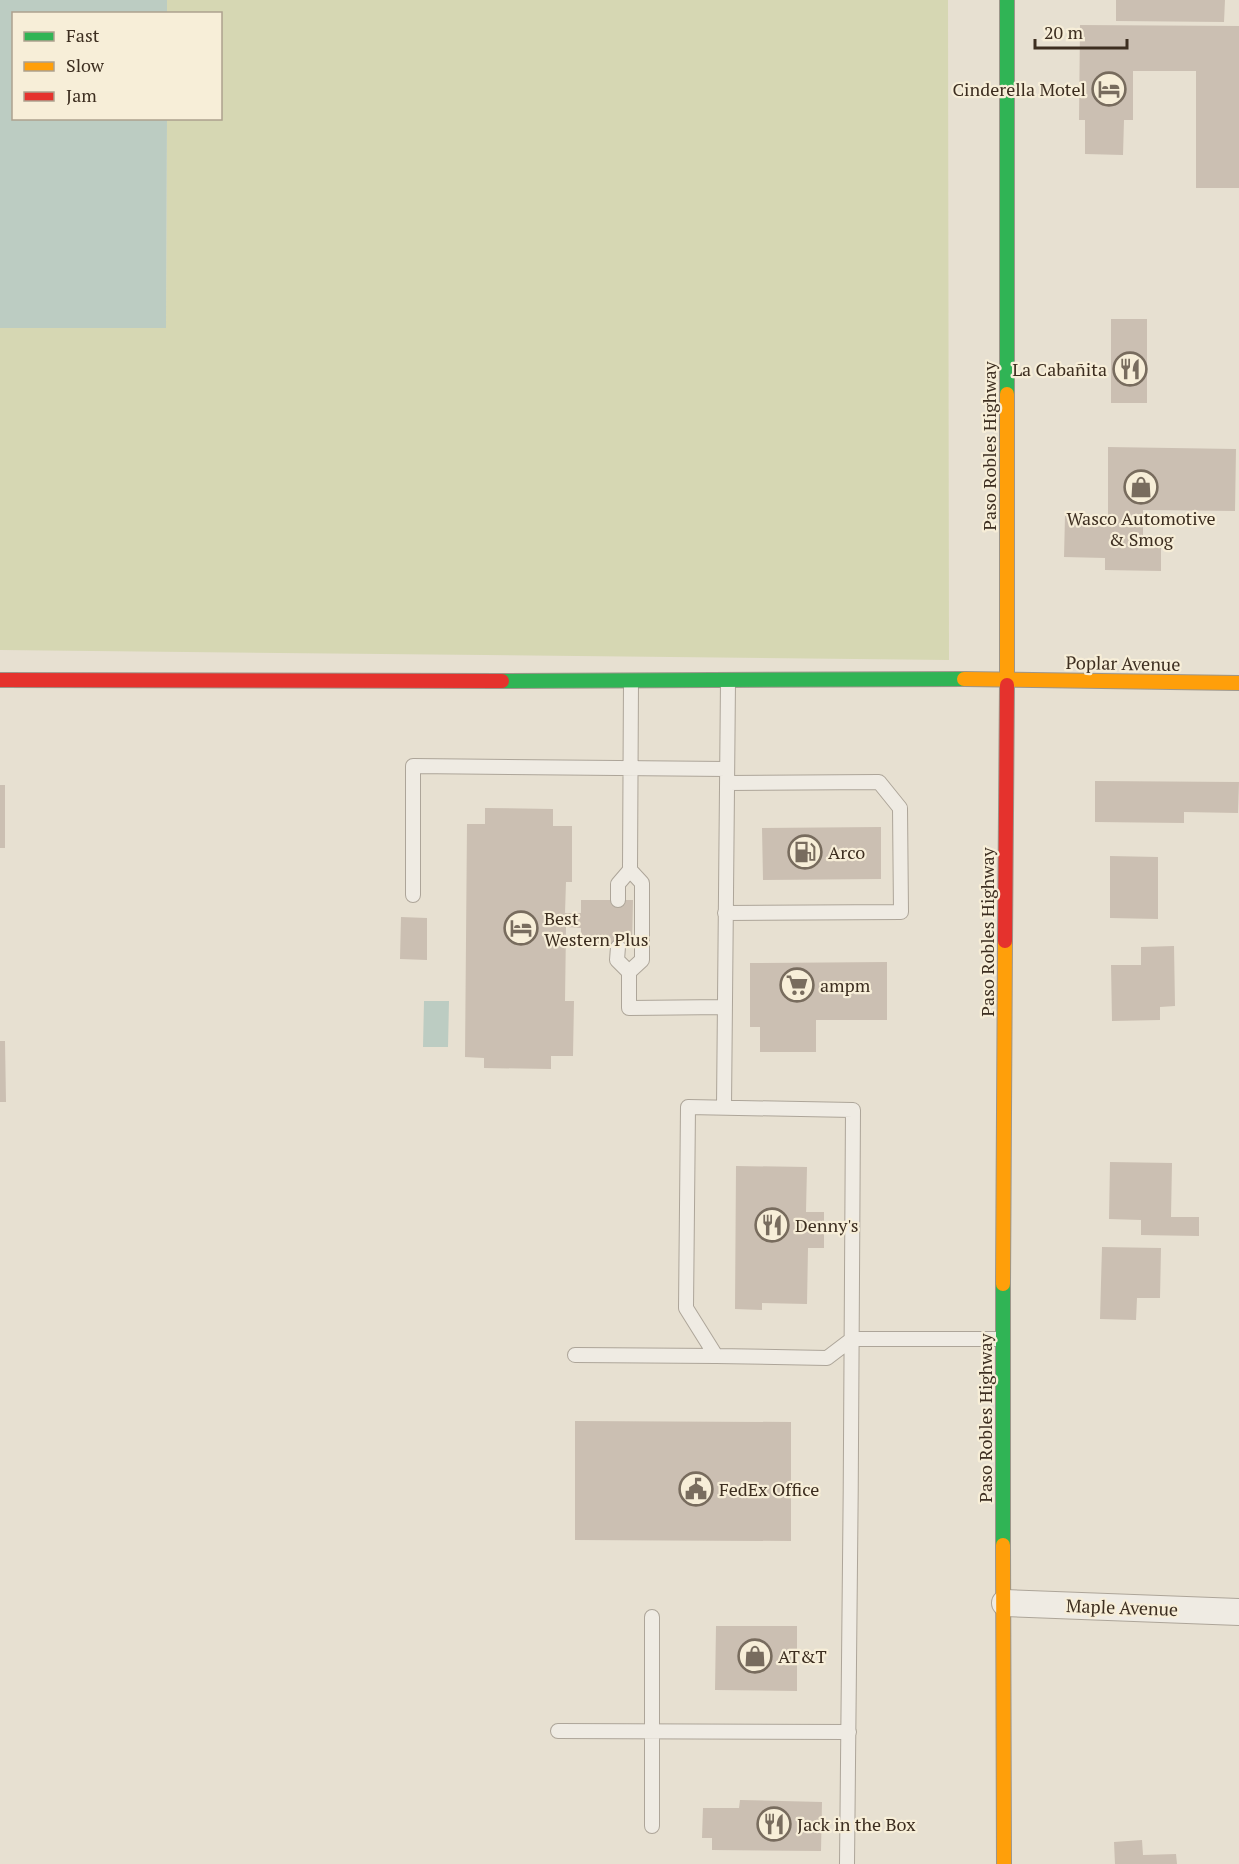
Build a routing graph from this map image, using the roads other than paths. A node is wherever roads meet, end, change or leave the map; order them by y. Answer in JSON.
{"nodes":[{"id":1,"x":1007,"y":0,"type":"edge"},
{"id":2,"x":1007,"y":678,"type":"junction"},
{"id":3,"x":0,"y":680,"type":"edge"},
{"id":4,"x":631,"y":681,"type":"junction"},
{"id":5,"x":728,"y":681,"type":"junction"},
{"id":6,"x":1239,"y":683,"type":"edge"},
{"id":7,"x":630,"y":768,"type":"junction"},
{"id":8,"x":727,"y":776,"type":"junction"},
{"id":9,"x":630,"y":870,"type":"junction"},
{"id":10,"x":413,"y":896,"type":"dead end"},
{"id":11,"x":618,"y":900,"type":"dead end"},
{"id":12,"x":725,"y":913,"type":"junction"},
{"id":13,"x":618,"y":947,"type":"dead end"},
{"id":14,"x":629,"y":972,"type":"junction"},
{"id":15,"x":724,"y":1007,"type":"junction"},
{"id":16,"x":724,"y":1107,"type":"junction"},
{"id":17,"x":852,"y":1339,"type":"junction"},
{"id":18,"x":1003,"y":1339,"type":"junction"},
{"id":19,"x":575,"y":1355,"type":"dead end"},
{"id":20,"x":716,"y":1356,"type":"junction"},
{"id":21,"x":1005,"y":1603,"type":"junction"},
{"id":22,"x":1239,"y":1612,"type":"edge"},
{"id":23,"x":652,"y":1617,"type":"dead end"},
{"id":24,"x":558,"y":1731,"type":"dead end"},
{"id":25,"x":652,"y":1732,"type":"junction"},
{"id":26,"x":849,"y":1732,"type":"junction"},
{"id":27,"x":652,"y":1826,"type":"dead end"},
{"id":28,"x":847,"y":1864,"type":"edge"},
{"id":29,"x":1004,"y":1864,"type":"edge"}],
"edges":[{"from":1,"to":2,"type":"main road","name":"Paso Robles Highway"},
{"from":2,"to":5,"type":"main road","name":"Poplar Avenue"},
{"from":2,"to":6,"type":"main road","name":"Poplar Avenue"},
{"from":2,"to":18,"type":"main road","name":"Paso Robles Highway"},
{"from":3,"to":4,"type":"main road","name":"Poplar Avenue"},
{"from":4,"to":5,"type":"main road","name":"Poplar Avenue"},
{"from":4,"to":7,"type":"lane"},
{"from":5,"to":8,"type":"lane"},
{"from":7,"to":8,"type":"lane"},
{"from":7,"to":9,"type":"lane"},
{"from":7,"to":10,"type":"lane"},
{"from":8,"to":12,"type":"lane"},
{"from":8,"to":12,"type":"lane"},
{"from":9,"to":11,"type":"lane"},
{"from":9,"to":14,"type":"lane"},
{"from":12,"to":15,"type":"lane"},
{"from":13,"to":14,"type":"lane"},
{"from":14,"to":15,"type":"lane"},
{"from":15,"to":16,"type":"lane"},
{"from":16,"to":17,"type":"lane"},
{"from":16,"to":20,"type":"lane"},
{"from":17,"to":18,"type":"lane"},
{"from":17,"to":20,"type":"lane"},
{"from":17,"to":26,"type":"lane"},
{"from":18,"to":21,"type":"main road","name":"Paso Robles Highway"},
{"from":19,"to":20,"type":"lane"},
{"from":21,"to":22,"type":"street","name":"Maple Avenue"},
{"from":21,"to":29,"type":"main road","name":"Paso Robles Highway"},
{"from":23,"to":25,"type":"lane"},
{"from":24,"to":25,"type":"lane"},
{"from":25,"to":26,"type":"lane"},
{"from":25,"to":27,"type":"lane"},
{"from":26,"to":28,"type":"lane"}]}
